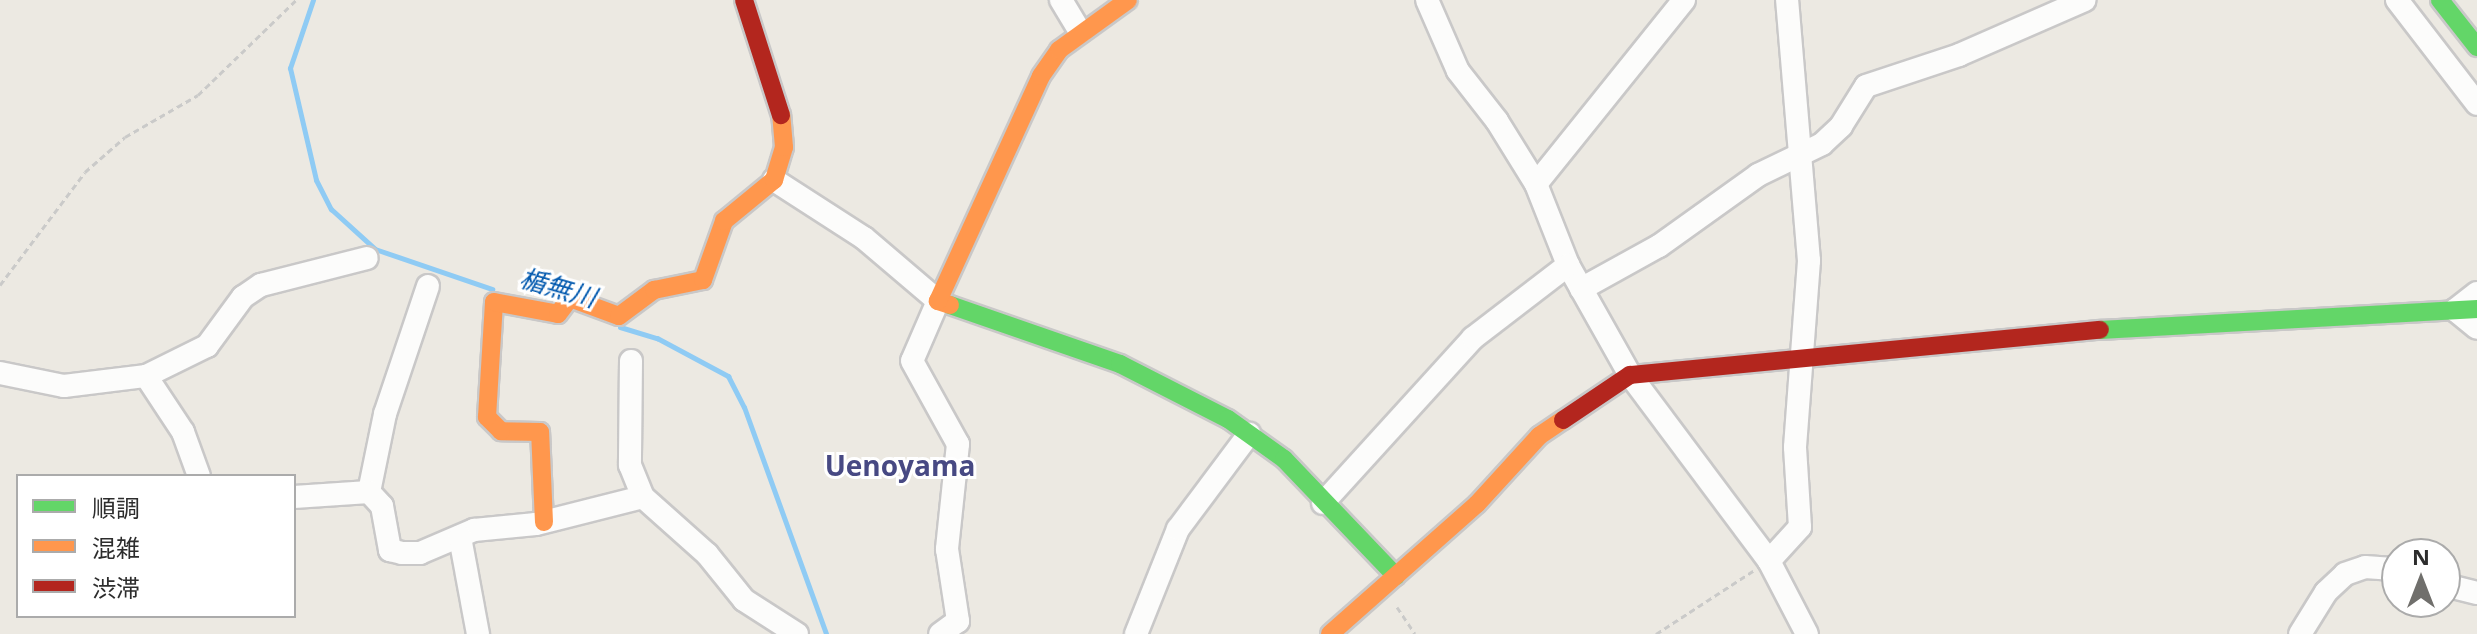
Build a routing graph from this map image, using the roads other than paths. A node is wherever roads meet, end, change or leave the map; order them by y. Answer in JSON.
{"nodes":[{"id":1,"x":744,"y":0,"type":"edge"},
{"id":2,"x":1061,"y":0,"type":"edge"},
{"id":3,"x":1128,"y":0,"type":"edge"},
{"id":4,"x":1427,"y":0,"type":"edge"},
{"id":5,"x":1684,"y":0,"type":"edge"},
{"id":6,"x":1787,"y":0,"type":"edge"},
{"id":7,"x":2085,"y":0,"type":"edge"},
{"id":8,"x":2397,"y":0,"type":"edge"},
{"id":9,"x":2440,"y":0,"type":"edge"},
{"id":10,"x":1080,"y":32,"type":"junction"},
{"id":11,"x":2477,"y":47,"type":"edge"},
{"id":12,"x":2477,"y":104,"type":"edge"},
{"id":13,"x":1803,"y":156,"type":"junction"},
{"id":14,"x":774,"y":180,"type":"junction"},
{"id":15,"x":1536,"y":184,"type":"junction"},
{"id":16,"x":367,"y":258,"type":"dead end"},
{"id":17,"x":1568,"y":265,"type":"junction"},
{"id":18,"x":428,"y":286,"type":"dead end"},
{"id":19,"x":1581,"y":289,"type":"junction"},
{"id":20,"x":2477,"y":293,"type":"edge"},
{"id":21,"x":938,"y":301,"type":"junction"},
{"id":22,"x":2466,"y":310,"type":"edge"},
{"id":23,"x":2477,"y":328,"type":"edge"},
{"id":24,"x":1800,"y":355,"type":"junction"},
{"id":25,"x":631,"y":361,"type":"dead end"},
{"id":26,"x":0,"y":373,"type":"edge"},
{"id":27,"x":1630,"y":375,"type":"junction"},
{"id":28,"x":146,"y":376,"type":"junction"},
{"id":29,"x":1249,"y":434,"type":"junction"},
{"id":30,"x":198,"y":474,"type":"edge"},
{"id":31,"x":369,"y":492,"type":"junction"},
{"id":32,"x":296,"y":497,"type":"edge"},
{"id":33,"x":643,"y":497,"type":"junction"},
{"id":34,"x":1323,"y":503,"type":"junction"},
{"id":35,"x":544,"y":522,"type":"junction"},
{"id":36,"x":460,"y":537,"type":"junction"},
{"id":37,"x":1769,"y":561,"type":"junction"},
{"id":38,"x":2381,"y":568,"type":"edge"},
{"id":39,"x":1390,"y":581,"type":"junction"},
{"id":40,"x":478,"y":634,"type":"edge"},
{"id":41,"x":797,"y":634,"type":"edge"},
{"id":42,"x":940,"y":634,"type":"edge"},
{"id":43,"x":1136,"y":634,"type":"edge"},
{"id":44,"x":1330,"y":634,"type":"edge"},
{"id":45,"x":1807,"y":634,"type":"edge"},
{"id":46,"x":2300,"y":634,"type":"edge"}],
"edges":[{"from":1,"to":14,"type":"main road"},
{"from":2,"to":10,"type":"street"},
{"from":3,"to":10,"type":"main road"},
{"from":4,"to":15,"type":"street"},
{"from":5,"to":15,"type":"street"},
{"from":6,"to":13,"type":"street"},
{"from":7,"to":13,"type":"street"},
{"from":8,"to":12,"type":"street"},
{"from":9,"to":11,"type":"main road"},
{"from":10,"to":21,"type":"main road"},
{"from":13,"to":19,"type":"street"},
{"from":13,"to":24,"type":"street"},
{"from":14,"to":21,"type":"street"},
{"from":14,"to":35,"type":"main road"},
{"from":15,"to":17,"type":"street"},
{"from":16,"to":28,"type":"street"},
{"from":17,"to":19,"type":"street"},
{"from":17,"to":34,"type":"street"},
{"from":18,"to":31,"type":"street"},
{"from":19,"to":27,"type":"street"},
{"from":20,"to":22,"type":"street"},
{"from":21,"to":29,"type":"main road"},
{"from":21,"to":42,"type":"street"},
{"from":22,"to":23,"type":"street"},
{"from":22,"to":24,"type":"main road"},
{"from":24,"to":27,"type":"main road"},
{"from":24,"to":37,"type":"street"},
{"from":25,"to":33,"type":"street"},
{"from":26,"to":28,"type":"street"},
{"from":27,"to":37,"type":"street"},
{"from":27,"to":39,"type":"main road"},
{"from":28,"to":30,"type":"street"},
{"from":29,"to":34,"type":"main road"},
{"from":29,"to":43,"type":"street"},
{"from":31,"to":32,"type":"street"},
{"from":31,"to":36,"type":"street"},
{"from":33,"to":35,"type":"street"},
{"from":33,"to":41,"type":"street"},
{"from":34,"to":39,"type":"main road"},
{"from":35,"to":36,"type":"street"},
{"from":36,"to":40,"type":"street"},
{"from":37,"to":45,"type":"street"},
{"from":38,"to":46,"type":"street"},
{"from":39,"to":44,"type":"main road"}]}
